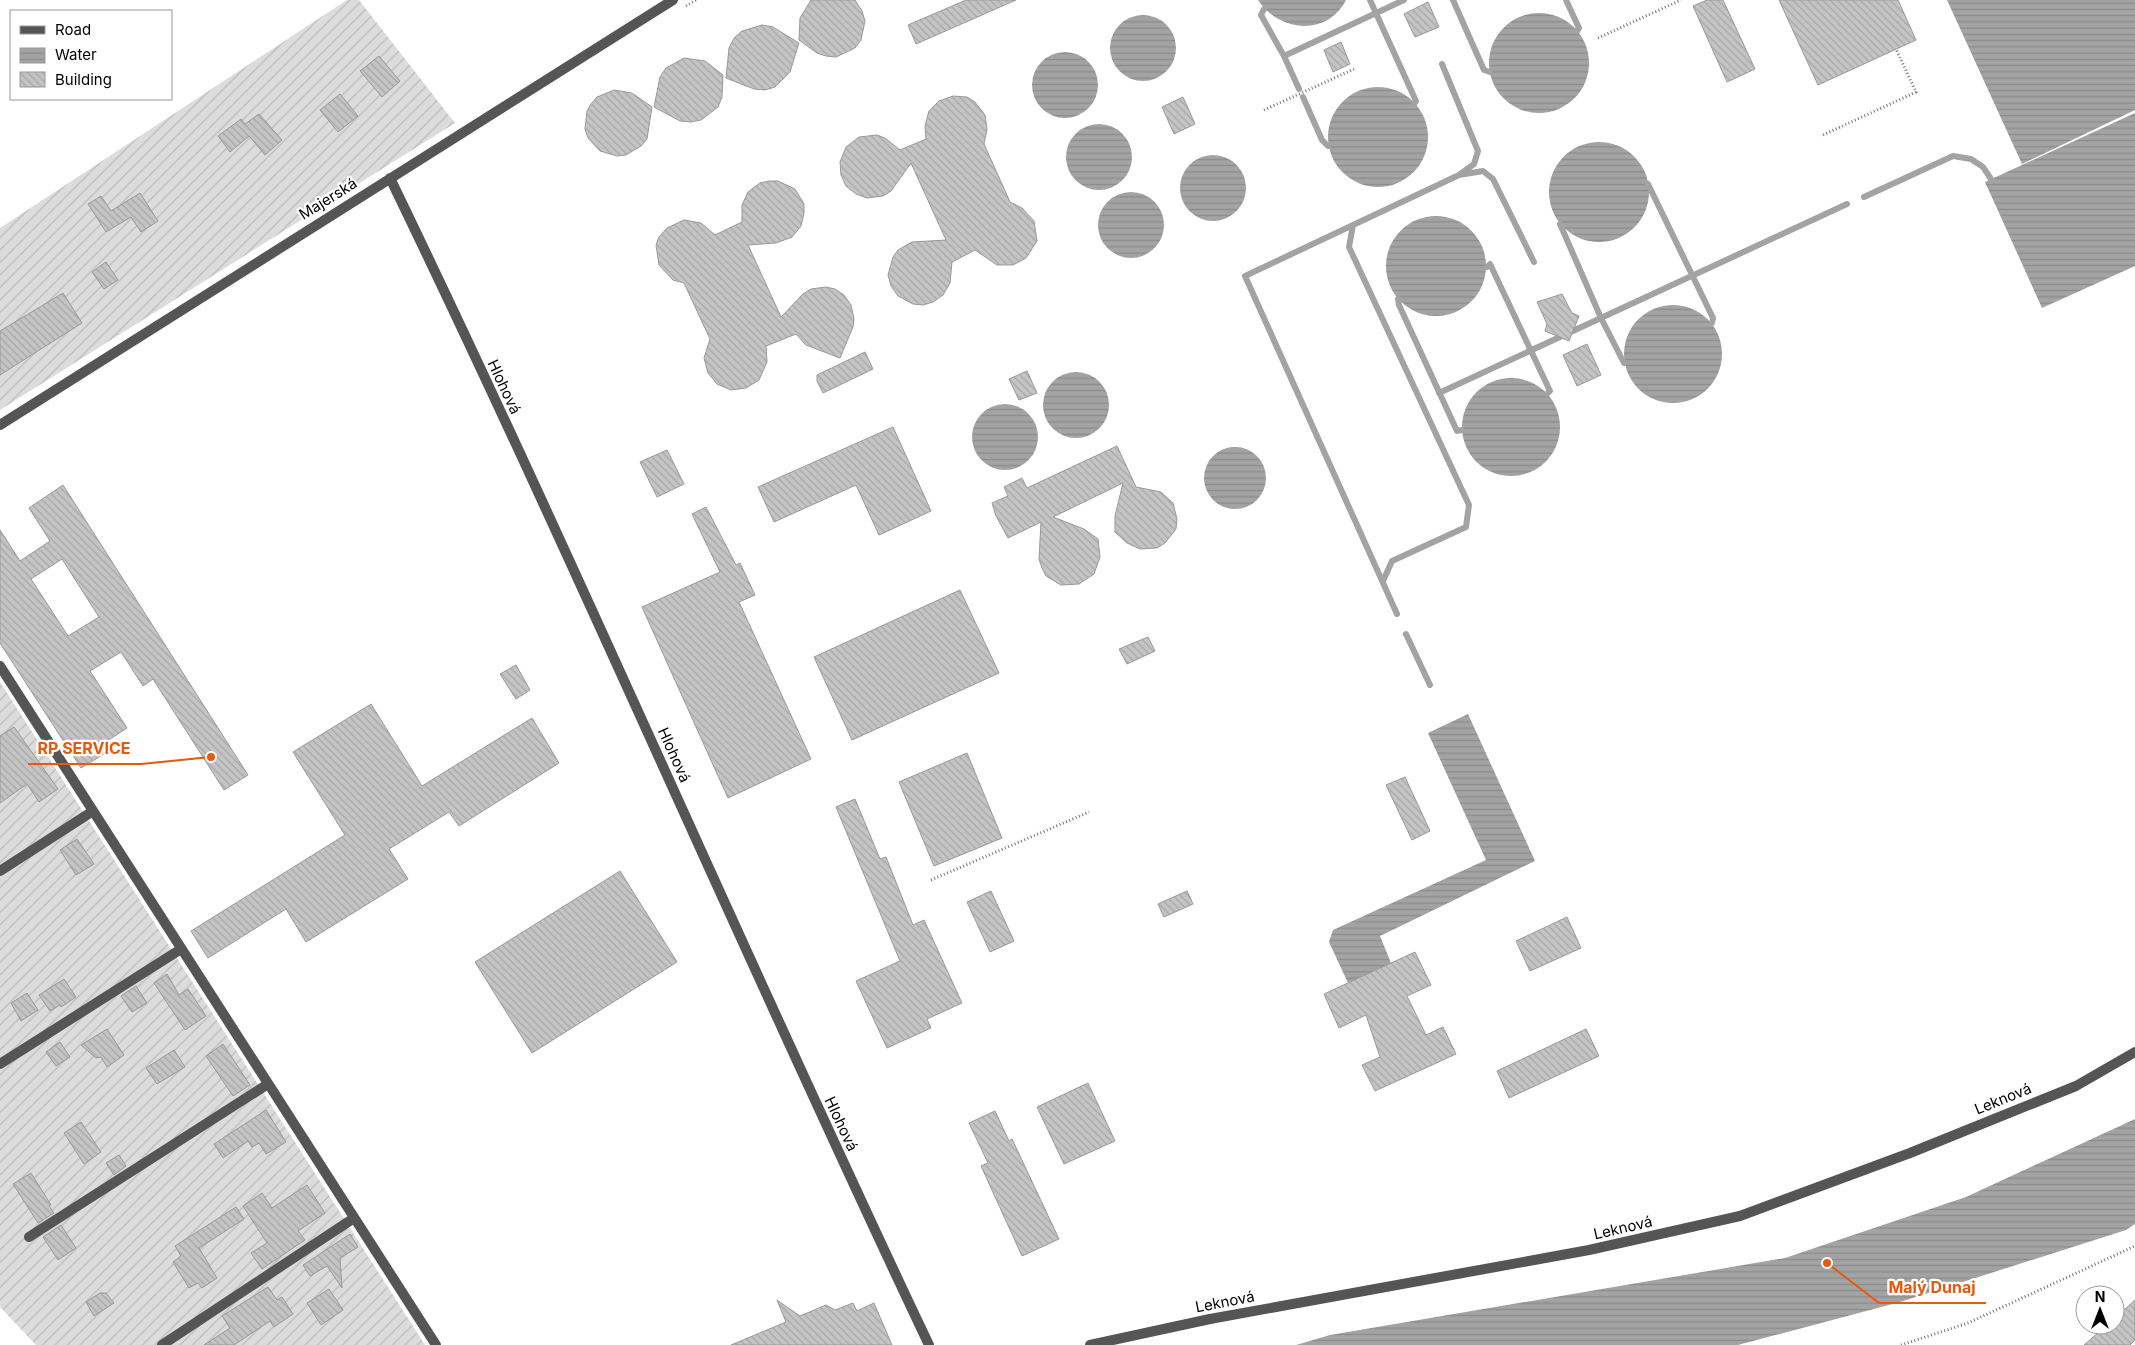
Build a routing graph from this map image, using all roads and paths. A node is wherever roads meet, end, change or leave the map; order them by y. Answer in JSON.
{"nodes":[{"id":1,"x":673,"y":0,"type":"edge"},
{"id":2,"x":1681,"y":0,"type":"edge"},
{"id":3,"x":1598,"y":38,"type":"dead end"},
{"id":4,"x":1896,"y":49,"type":"dead end"},
{"id":5,"x":1354,"y":68,"type":"dead end"},
{"id":6,"x":1264,"y":110,"type":"dead end"},
{"id":7,"x":1823,"y":135,"type":"dead end"},
{"id":8,"x":390,"y":178,"type":"junction"},
{"id":9,"x":0,"y":425,"type":"edge"},
{"id":10,"x":2,"y":673,"type":"edge"},
{"id":11,"x":93,"y":811,"type":"junction"},
{"id":12,"x":1089,"y":812,"type":"dead end"},
{"id":13,"x":0,"y":871,"type":"edge"},
{"id":14,"x":931,"y":880,"type":"dead end"},
{"id":15,"x":182,"y":949,"type":"junction"},
{"id":16,"x":2135,"y":1052,"type":"edge"},
{"id":17,"x":0,"y":1064,"type":"edge"},
{"id":18,"x":268,"y":1084,"type":"junction"},
{"id":19,"x":354,"y":1218,"type":"junction"},
{"id":20,"x":30,"y":1237,"type":"dead end"},
{"id":21,"x":2135,"y":1246,"type":"edge"},
{"id":22,"x":162,"y":1345,"type":"edge"},
{"id":23,"x":436,"y":1345,"type":"edge"},
{"id":24,"x":929,"y":1345,"type":"edge"},
{"id":25,"x":1090,"y":1345,"type":"edge"},
{"id":26,"x":1901,"y":1345,"type":"edge"}],
"edges":[{"from":1,"to":8,"type":"street","name":"Majerská"},
{"from":2,"to":3,"type":"path"},
{"from":4,"to":7,"type":"path"},
{"from":5,"to":6,"type":"path"},
{"from":8,"to":9,"type":"street","name":"Majerská"},
{"from":8,"to":24,"type":"street","name":"Hlohová"},
{"from":10,"to":11,"type":"street"},
{"from":11,"to":13,"type":"street"},
{"from":11,"to":15,"type":"street"},
{"from":12,"to":14,"type":"path"},
{"from":15,"to":17,"type":"street"},
{"from":15,"to":18,"type":"street"},
{"from":16,"to":25,"type":"street","name":"Leknová"},
{"from":18,"to":19,"type":"street"},
{"from":18,"to":20,"type":"street"},
{"from":19,"to":22,"type":"street"},
{"from":19,"to":23,"type":"street"},
{"from":21,"to":26,"type":"path"}]}
